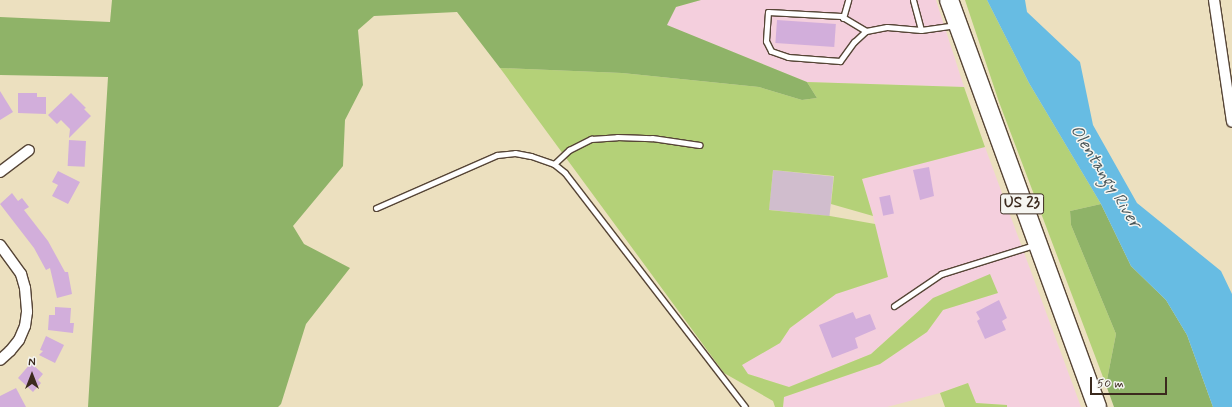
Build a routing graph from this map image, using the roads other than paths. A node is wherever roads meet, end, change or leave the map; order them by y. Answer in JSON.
{"nodes":[{"id":1,"x":848,"y":0,"type":"edge"},
{"id":2,"x":913,"y":0,"type":"edge"},
{"id":3,"x":949,"y":0,"type":"edge"},
{"id":4,"x":1214,"y":0,"type":"edge"},
{"id":5,"x":843,"y":18,"type":"junction"},
{"id":6,"x":958,"y":25,"type":"junction"},
{"id":7,"x":866,"y":30,"type":"junction"},
{"id":8,"x":922,"y":30,"type":"junction"},
{"id":9,"x":1232,"y":122,"type":"edge"},
{"id":10,"x":699,"y":145,"type":"dead end"},
{"id":11,"x":29,"y":150,"type":"dead end"},
{"id":12,"x":554,"y":164,"type":"junction"},
{"id":13,"x":0,"y":172,"type":"edge"},
{"id":14,"x":376,"y":208,"type":"dead end"},
{"id":15,"x":0,"y":244,"type":"edge"},
{"id":16,"x":1037,"y":244,"type":"junction"},
{"id":17,"x":894,"y":306,"type":"dead end"},
{"id":18,"x":0,"y":360,"type":"edge"},
{"id":19,"x":745,"y":407,"type":"edge"},
{"id":20,"x":1097,"y":407,"type":"edge"}],
"edges":[{"from":1,"to":5,"type":"lane"},
{"from":2,"to":8,"type":"lane"},
{"from":3,"to":6,"type":"highway","number":"US 23"},
{"from":4,"to":9,"type":"street"},
{"from":5,"to":7,"type":"lane"},
{"from":5,"to":7,"type":"lane"},
{"from":6,"to":8,"type":"lane"},
{"from":6,"to":16,"type":"highway","number":"US 23"},
{"from":7,"to":8,"type":"lane"},
{"from":10,"to":12,"type":"lane"},
{"from":11,"to":13,"type":"street"},
{"from":12,"to":14,"type":"lane"},
{"from":12,"to":19,"type":"lane"},
{"from":15,"to":18,"type":"street"},
{"from":16,"to":17,"type":"lane"},
{"from":16,"to":20,"type":"highway","number":"US 23"}]}
